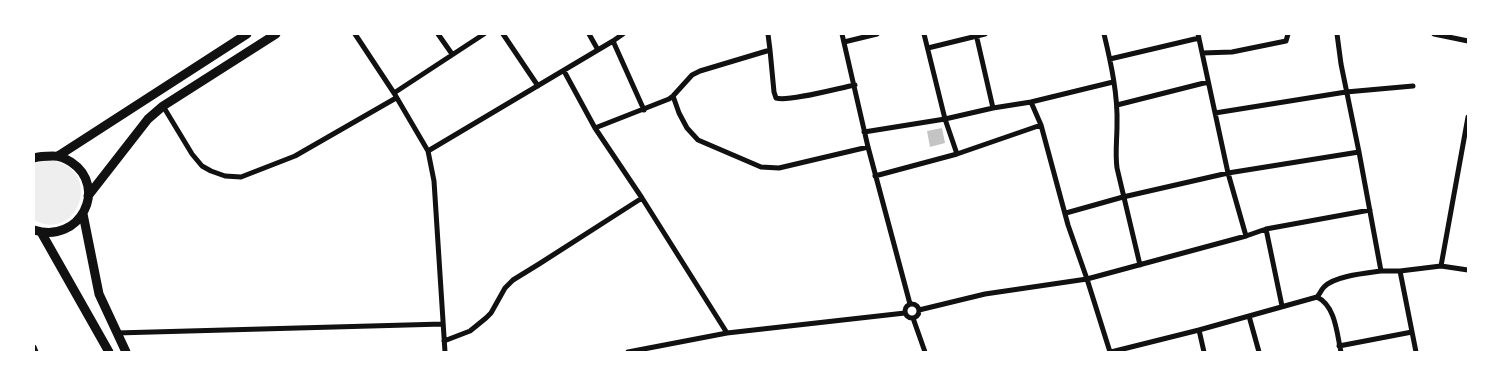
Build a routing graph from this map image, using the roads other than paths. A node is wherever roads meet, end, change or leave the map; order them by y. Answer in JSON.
{"nodes":[{"id":1,"x":247,"y":34,"type":"edge"},
{"id":2,"x":276,"y":34,"type":"edge"},
{"id":3,"x":355,"y":34,"type":"edge"},
{"id":4,"x":438,"y":34,"type":"edge"},
{"id":5,"x":484,"y":34,"type":"edge"},
{"id":6,"x":503,"y":34,"type":"edge"},
{"id":7,"x":588,"y":34,"type":"edge"},
{"id":8,"x":623,"y":34,"type":"edge"},
{"id":9,"x":768,"y":34,"type":"edge"},
{"id":10,"x":842,"y":34,"type":"edge"},
{"id":11,"x":877,"y":34,"type":"edge"},
{"id":12,"x":924,"y":34,"type":"edge"},
{"id":13,"x":985,"y":34,"type":"edge"},
{"id":14,"x":1104,"y":34,"type":"edge"},
{"id":15,"x":1288,"y":34,"type":"edge"},
{"id":16,"x":1338,"y":34,"type":"edge"},
{"id":17,"x":1434,"y":34,"type":"edge"},
{"id":18,"x":976,"y":35,"type":"edge"},
{"id":19,"x":1198,"y":36,"type":"edge"},
{"id":20,"x":613,"y":41,"type":"junction"},
{"id":21,"x":1468,"y":41,"type":"edge"},
{"id":22,"x":844,"y":42,"type":"junction"},
{"id":23,"x":928,"y":48,"type":"junction"},
{"id":24,"x":598,"y":50,"type":"junction"},
{"id":25,"x":770,"y":50,"type":"junction"},
{"id":26,"x":1202,"y":53,"type":"junction"},
{"id":27,"x":452,"y":54,"type":"junction"},
{"id":28,"x":1110,"y":59,"type":"junction"},
{"id":29,"x":564,"y":71,"type":"junction"},
{"id":30,"x":1113,"y":82,"type":"junction"},
{"id":31,"x":1208,"y":82,"type":"junction"},
{"id":32,"x":855,"y":85,"type":"junction"},
{"id":33,"x":538,"y":86,"type":"junction"},
{"id":34,"x":1413,"y":86,"type":"dead end"},
{"id":35,"x":1346,"y":92,"type":"junction"},
{"id":36,"x":395,"y":95,"type":"junction"},
{"id":37,"x":673,"y":96,"type":"junction"},
{"id":38,"x":1031,"y":102,"type":"junction"},
{"id":39,"x":1116,"y":105,"type":"junction"},
{"id":40,"x":163,"y":106,"type":"junction"},
{"id":41,"x":993,"y":108,"type":"junction"},
{"id":42,"x":644,"y":110,"type":"junction"},
{"id":43,"x":1215,"y":113,"type":"junction"},
{"id":44,"x":1468,"y":117,"type":"edge"},
{"id":45,"x":945,"y":119,"type":"junction"},
{"id":46,"x":1041,"y":125,"type":"junction"},
{"id":47,"x":595,"y":128,"type":"junction"},
{"id":48,"x":864,"y":132,"type":"junction"},
{"id":49,"x":868,"y":147,"type":"junction"},
{"id":50,"x":428,"y":151,"type":"junction"},
{"id":51,"x":1359,"y":152,"type":"junction"},
{"id":52,"x":957,"y":154,"type":"junction"},
{"id":53,"x":58,"y":156,"type":"junction"},
{"id":54,"x":34,"y":158,"type":"edge"},
{"id":55,"x":1228,"y":172,"type":"junction"},
{"id":56,"x":875,"y":176,"type":"junction"},
{"id":57,"x":88,"y":196,"type":"junction"},
{"id":58,"x":1123,"y":197,"type":"junction"},
{"id":59,"x":642,"y":198,"type":"junction"},
{"id":60,"x":1370,"y":210,"type":"junction"},
{"id":61,"x":1066,"y":213,"type":"junction"},
{"id":62,"x":83,"y":214,"type":"junction"},
{"id":63,"x":1266,"y":229,"type":"junction"},
{"id":64,"x":37,"y":231,"type":"edge"},
{"id":65,"x":1246,"y":236,"type":"junction"},
{"id":66,"x":1140,"y":265,"type":"junction"},
{"id":67,"x":1442,"y":266,"type":"junction"},
{"id":68,"x":1468,"y":270,"type":"edge"},
{"id":69,"x":1382,"y":271,"type":"junction"},
{"id":70,"x":1400,"y":271,"type":"junction"},
{"id":71,"x":1087,"y":279,"type":"junction"},
{"id":72,"x":1318,"y":297,"type":"junction"},
{"id":73,"x":910,"y":304,"type":"junction"},
{"id":74,"x":1282,"y":306,"type":"junction"},
{"id":75,"x":919,"y":310,"type":"junction"},
{"id":76,"x":905,"y":312,"type":"junction"},
{"id":77,"x":1249,"y":316,"type":"junction"},
{"id":78,"x":913,"y":318,"type":"junction"},
{"id":79,"x":442,"y":324,"type":"junction"},
{"id":80,"x":1199,"y":330,"type":"junction"},
{"id":81,"x":1412,"y":332,"type":"junction"},
{"id":82,"x":116,"y":333,"type":"junction"},
{"id":83,"x":727,"y":333,"type":"junction"},
{"id":84,"x":444,"y":341,"type":"junction"},
{"id":85,"x":1339,"y":346,"type":"junction"},
{"id":86,"x":34,"y":347,"type":"edge"},
{"id":87,"x":36,"y":352,"type":"edge"},
{"id":88,"x":109,"y":352,"type":"edge"},
{"id":89,"x":126,"y":352,"type":"edge"},
{"id":90,"x":444,"y":352,"type":"edge"},
{"id":91,"x":628,"y":352,"type":"edge"},
{"id":92,"x":925,"y":352,"type":"edge"},
{"id":93,"x":1111,"y":352,"type":"edge"},
{"id":94,"x":1204,"y":352,"type":"edge"},
{"id":95,"x":1259,"y":352,"type":"edge"},
{"id":96,"x":1341,"y":352,"type":"edge"},
{"id":97,"x":1416,"y":352,"type":"edge"}],
"edges":[{"from":1,"to":53,"type":"main road"},
{"from":2,"to":40,"type":"main road"},
{"from":3,"to":36,"type":"street"},
{"from":4,"to":27,"type":"street"},
{"from":5,"to":27,"type":"street"},
{"from":6,"to":33,"type":"street"},
{"from":7,"to":24,"type":"street"},
{"from":8,"to":20,"type":"street"},
{"from":9,"to":25,"type":"street"},
{"from":10,"to":22,"type":"street"},
{"from":11,"to":22,"type":"street"},
{"from":12,"to":23,"type":"street"},
{"from":13,"to":18,"type":"street"},
{"from":14,"to":28,"type":"street"},
{"from":15,"to":26,"type":"street"},
{"from":16,"to":35,"type":"street"},
{"from":17,"to":21,"type":"street"},
{"from":18,"to":23,"type":"street"},
{"from":18,"to":41,"type":"street"},
{"from":19,"to":26,"type":"street"},
{"from":19,"to":28,"type":"street"},
{"from":20,"to":24,"type":"street"},
{"from":20,"to":42,"type":"street"},
{"from":22,"to":32,"type":"street"},
{"from":23,"to":45,"type":"street"},
{"from":24,"to":29,"type":"street"},
{"from":25,"to":32,"type":"street"},
{"from":25,"to":37,"type":"street"},
{"from":26,"to":31,"type":"street"},
{"from":27,"to":36,"type":"street"},
{"from":28,"to":30,"type":"street"},
{"from":29,"to":33,"type":"street"},
{"from":29,"to":47,"type":"street"},
{"from":30,"to":38,"type":"street"},
{"from":30,"to":39,"type":"street"},
{"from":31,"to":39,"type":"street"},
{"from":31,"to":43,"type":"street"},
{"from":32,"to":48,"type":"street"},
{"from":33,"to":50,"type":"street"},
{"from":34,"to":35,"type":"street"},
{"from":35,"to":43,"type":"street"},
{"from":35,"to":51,"type":"street"},
{"from":36,"to":40,"type":"street"},
{"from":36,"to":50,"type":"street"},
{"from":37,"to":42,"type":"street"},
{"from":37,"to":49,"type":"street"},
{"from":38,"to":41,"type":"street"},
{"from":38,"to":46,"type":"street"},
{"from":39,"to":58,"type":"street"},
{"from":40,"to":57,"type":"main road"},
{"from":41,"to":45,"type":"street"},
{"from":42,"to":47,"type":"street"},
{"from":43,"to":55,"type":"street"},
{"from":44,"to":67,"type":"street"},
{"from":45,"to":48,"type":"street"},
{"from":45,"to":52,"type":"street"},
{"from":46,"to":52,"type":"street"},
{"from":46,"to":61,"type":"street"},
{"from":47,"to":59,"type":"street"},
{"from":48,"to":49,"type":"street"},
{"from":49,"to":56,"type":"street"},
{"from":50,"to":79,"type":"street"},
{"from":51,"to":55,"type":"street"},
{"from":51,"to":60,"type":"street"},
{"from":52,"to":56,"type":"street"},
{"from":53,"to":54,"type":"main road"},
{"from":53,"to":57,"type":"main road"},
{"from":55,"to":58,"type":"street"},
{"from":55,"to":65,"type":"street"},
{"from":56,"to":73,"type":"street"},
{"from":57,"to":62,"type":"main road"},
{"from":58,"to":61,"type":"street"},
{"from":58,"to":66,"type":"street"},
{"from":59,"to":83,"type":"street"},
{"from":59,"to":84,"type":"street"},
{"from":60,"to":63,"type":"street"},
{"from":60,"to":69,"type":"street"},
{"from":61,"to":71,"type":"street"},
{"from":62,"to":64,"type":"main road"},
{"from":62,"to":82,"type":"main road"},
{"from":63,"to":65,"type":"street"},
{"from":63,"to":74,"type":"street"},
{"from":64,"to":88,"type":"main road"},
{"from":65,"to":66,"type":"street"},
{"from":66,"to":71,"type":"street"},
{"from":67,"to":68,"type":"street"},
{"from":67,"to":70,"type":"street"},
{"from":69,"to":70,"type":"street"},
{"from":69,"to":72,"type":"street"},
{"from":70,"to":81,"type":"street"},
{"from":71,"to":75,"type":"street"},
{"from":71,"to":93,"type":"street"},
{"from":72,"to":74,"type":"street"},
{"from":72,"to":85,"type":"street"},
{"from":73,"to":75,"type":"street"},
{"from":73,"to":76,"type":"street"},
{"from":74,"to":77,"type":"street"},
{"from":75,"to":78,"type":"street"},
{"from":76,"to":78,"type":"street"},
{"from":76,"to":83,"type":"street"},
{"from":77,"to":80,"type":"street"},
{"from":77,"to":95,"type":"street"},
{"from":78,"to":92,"type":"street"},
{"from":79,"to":82,"type":"street"},
{"from":79,"to":84,"type":"street"},
{"from":80,"to":93,"type":"street"},
{"from":80,"to":94,"type":"street"},
{"from":81,"to":85,"type":"street"},
{"from":81,"to":97,"type":"street"},
{"from":82,"to":89,"type":"main road"},
{"from":83,"to":91,"type":"street"},
{"from":84,"to":90,"type":"street"},
{"from":85,"to":96,"type":"street"},
{"from":86,"to":87,"type":"street"}]}
